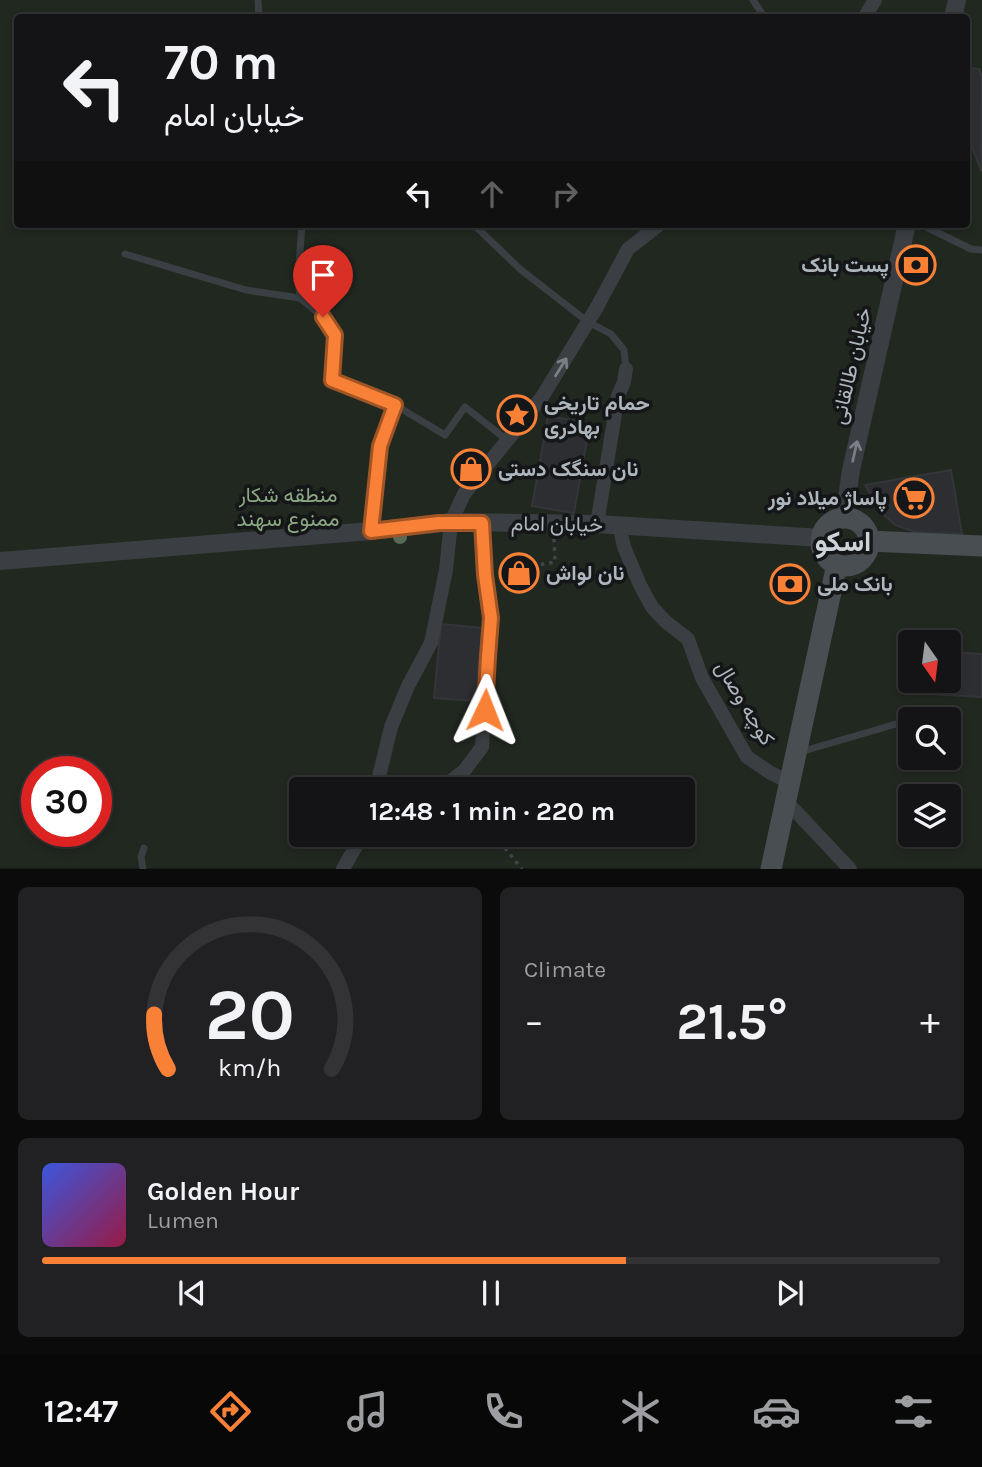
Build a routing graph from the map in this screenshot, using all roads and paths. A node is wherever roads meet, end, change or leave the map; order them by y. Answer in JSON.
{"nodes":[{"id":1,"x":302,"y":228,"type":"edge"},
{"id":2,"x":477,"y":228,"type":"edge"},
{"id":3,"x":655,"y":228,"type":"edge"},
{"id":4,"x":906,"y":228,"type":"edge"},
{"id":5,"x":928,"y":228,"type":"edge"},
{"id":6,"x":982,"y":250,"type":"edge"},
{"id":7,"x":125,"y":254,"type":"dead end"},
{"id":8,"x":300,"y":298,"type":"junction"},
{"id":9,"x":588,"y":322,"type":"junction"},
{"id":10,"x":626,"y":369,"type":"joint"},
{"id":11,"x":395,"y":405,"type":"junction"},
{"id":12,"x":508,"y":440,"type":"junction"},
{"id":13,"x":844,"y":518,"type":"junction"},
{"id":14,"x":451,"y":522,"type":"junction"},
{"id":15,"x":482,"y":523,"type":"junction"},
{"id":16,"x":552,"y":523,"type":"junction"},
{"id":17,"x":597,"y":524,"type":"junction"},
{"id":18,"x":619,"y":525,"type":"junction"},
{"id":19,"x":371,"y":531,"type":"junction"},
{"id":20,"x":821,"y":538,"type":"junction"},
{"id":21,"x":869,"y":541,"type":"junction"},
{"id":22,"x":982,"y":546,"type":"edge"},
{"id":23,"x":0,"y":561,"type":"edge"},
{"id":24,"x":836,"y":565,"type":"junction"},
{"id":25,"x":485,"y":575,"type":"junction"},
{"id":26,"x":898,"y":723,"type":"edge"},
{"id":27,"x":796,"y":753,"type":"junction"},
{"id":28,"x":379,"y":777,"type":"edge"},
{"id":29,"x":456,"y":777,"type":"edge"},
{"id":30,"x":787,"y":791,"type":"junction"},
{"id":31,"x":355,"y":847,"type":"edge"},
{"id":32,"x":504,"y":847,"type":"edge"},
{"id":33,"x":144,"y":848,"type":"dead end"},
{"id":34,"x":143,"y":869,"type":"edge"},
{"id":35,"x":343,"y":869,"type":"edge"},
{"id":36,"x":522,"y":869,"type":"edge"},
{"id":37,"x":771,"y":869,"type":"edge"},
{"id":38,"x":850,"y":869,"type":"edge"}],
"edges":[{"from":1,"to":8,"type":"lane"},
{"from":2,"to":9,"type":"lane"},
{"from":3,"to":9,"type":"street"},
{"from":13,"to":4,"type":"street","name":"خیابان طالقانی","one_way":true},
{"from":5,"to":6,"type":"lane"},
{"from":7,"to":8,"type":"lane"},
{"from":8,"to":11,"type":"lane"},
{"from":9,"to":10,"type":"lane"},
{"from":12,"to":9,"type":"street","one_way":true},
{"from":10,"to":17,"type":"street"},
{"from":11,"to":12,"type":"lane"},
{"from":11,"to":19,"type":"lane"},
{"from":12,"to":14,"type":"street"},
{"from":13,"to":20,"type":"main road"},
{"from":13,"to":21,"type":"main road"},
{"from":14,"to":15,"type":"street","name":"خیابان امام"},
{"from":14,"to":19,"type":"street","name":"خیابان امام"},
{"from":14,"to":28,"type":"street"},
{"from":15,"to":16,"type":"street","name":"خیابان امام"},
{"from":15,"to":25,"type":"street"},
{"from":16,"to":17,"type":"street","name":"خیابان امام"},
{"from":16,"to":25,"type":"path"},
{"from":17,"to":18,"type":"street","name":"خیابان امام"},
{"from":18,"to":20,"type":"street","name":"خیابان امام"},
{"from":18,"to":30,"type":"street","name":"کوچه وصال"},
{"from":19,"to":23,"type":"street","name":"خیابان امام"},
{"from":20,"to":24,"type":"main road"},
{"from":21,"to":22,"type":"main road"},
{"from":21,"to":24,"type":"main road"},
{"from":24,"to":27,"type":"main road"},
{"from":25,"to":29,"type":"street"},
{"from":26,"to":27,"type":"lane"},
{"from":27,"to":30,"type":"main road"},
{"from":30,"to":37,"type":"main road"},
{"from":30,"to":38,"type":"street","name":"کوچه وصال"},
{"from":31,"to":35,"type":"street"},
{"from":32,"to":36,"type":"path"},
{"from":33,"to":34,"type":"lane"}]}
